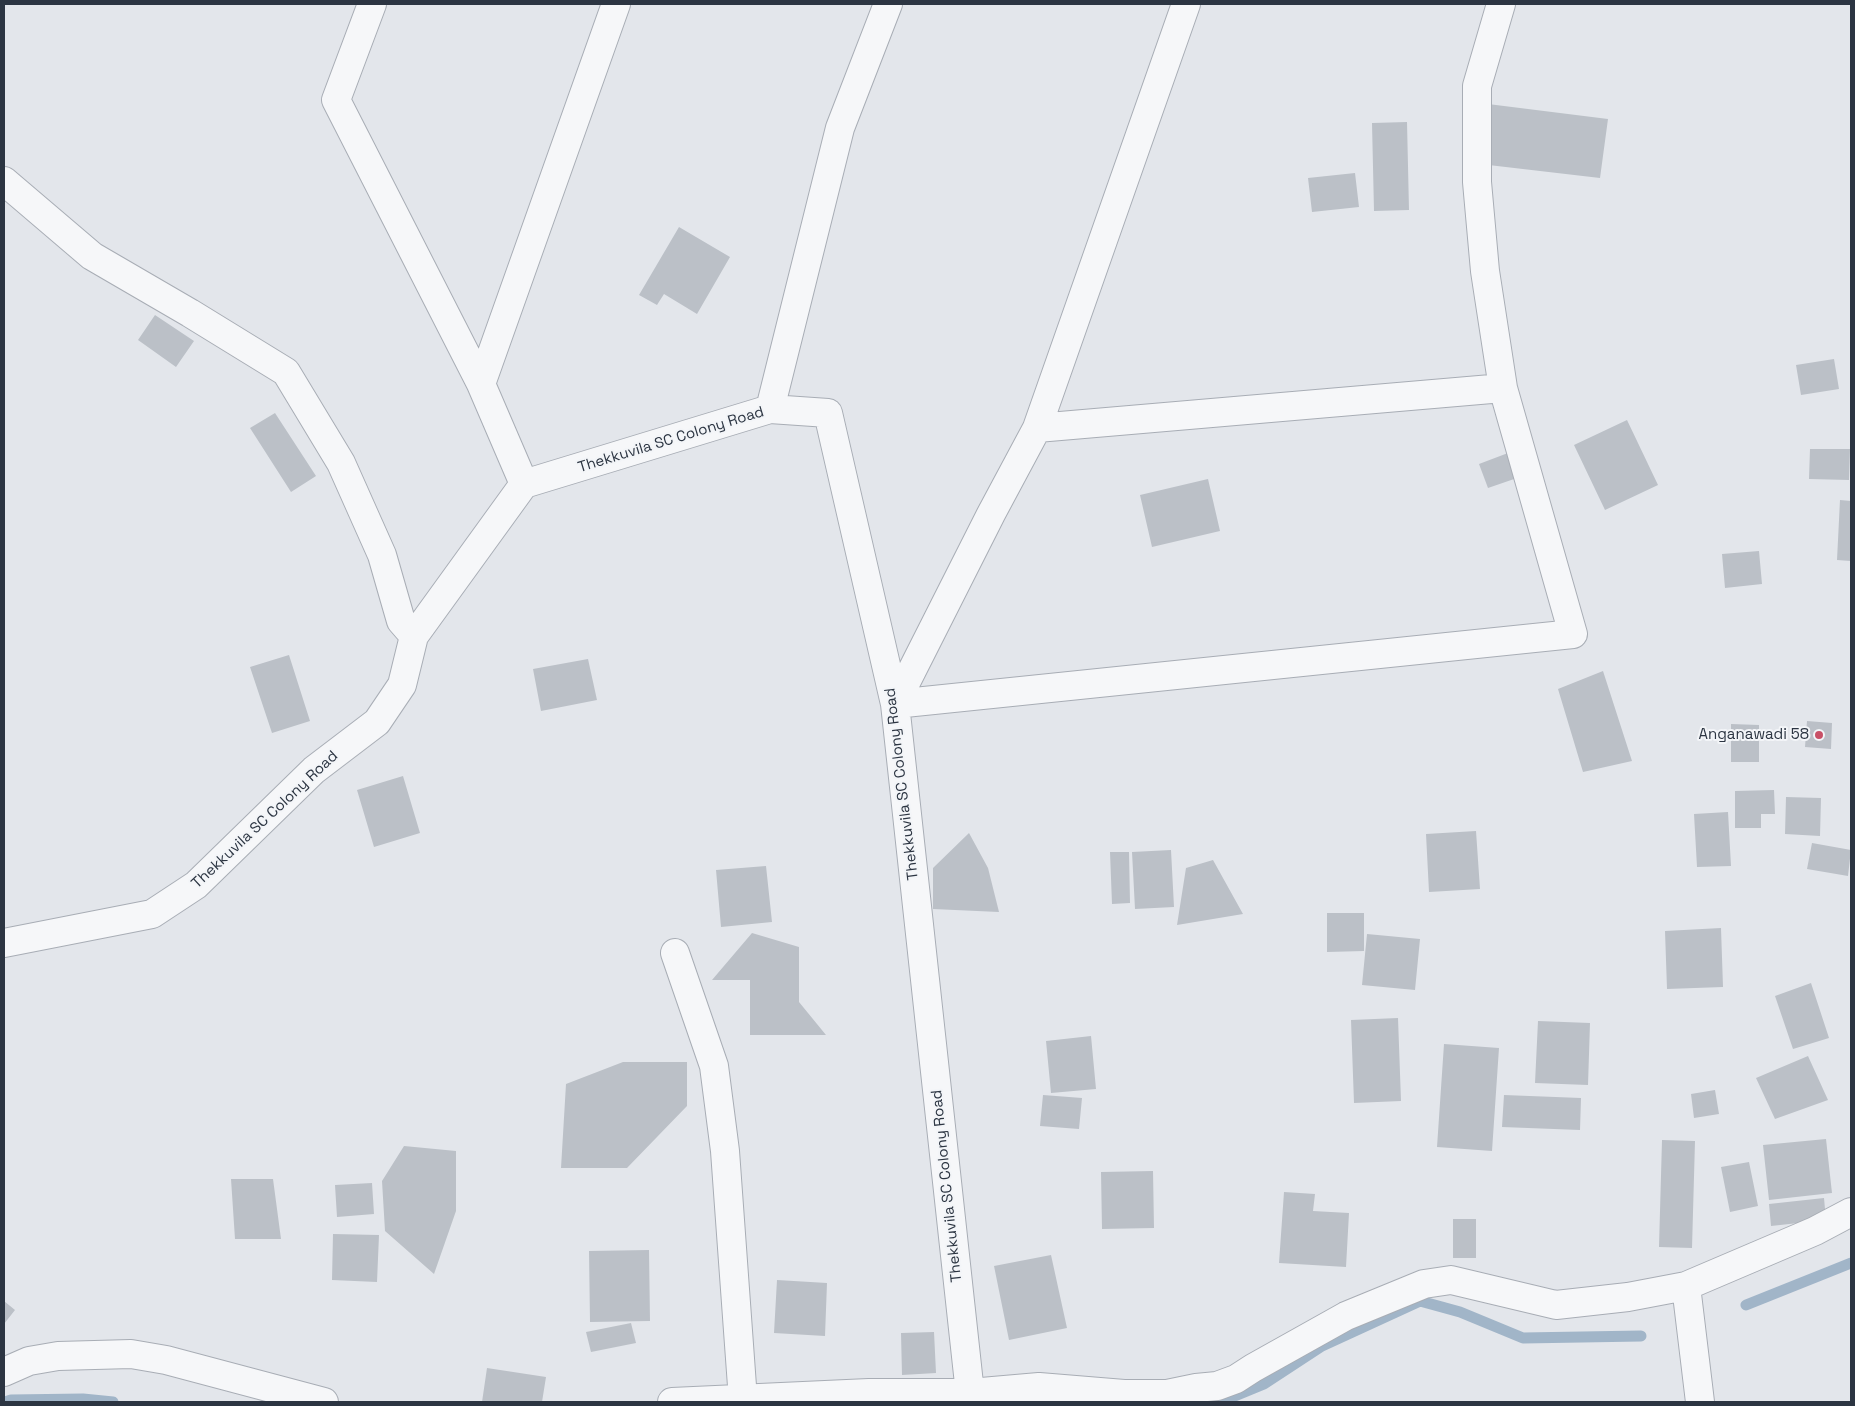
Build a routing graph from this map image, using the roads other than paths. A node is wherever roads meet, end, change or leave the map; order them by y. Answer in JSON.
{"nodes":[{"id":1,"x":372,"y":4,"type":"edge"},
{"id":2,"x":616,"y":4,"type":"edge"},
{"id":3,"x":888,"y":4,"type":"edge"},
{"id":4,"x":1186,"y":4,"type":"edge"},
{"id":5,"x":1501,"y":4,"type":"edge"},
{"id":6,"x":4,"y":180,"type":"edge"},
{"id":7,"x":481,"y":384,"type":"junction"},
{"id":8,"x":1503,"y":388,"type":"junction"},
{"id":9,"x":770,"y":410,"type":"junction"},
{"id":10,"x":1037,"y":428,"type":"junction"},
{"id":11,"x":524,"y":484,"type":"junction"},
{"id":12,"x":414,"y":636,"type":"junction"},
{"id":13,"x":895,"y":704,"type":"junction"},
{"id":14,"x":4,"y":943,"type":"edge"},
{"id":15,"x":675,"y":953,"type":"dead end"},
{"id":16,"x":1851,"y":1212,"type":"edge"},
{"id":17,"x":1686,"y":1286,"type":"junction"},
{"id":18,"x":4,"y":1372,"type":"edge"},
{"id":19,"x":970,"y":1393,"type":"junction"},
{"id":20,"x":743,"y":1400,"type":"junction"},
{"id":21,"x":324,"y":1402,"type":"edge"},
{"id":22,"x":672,"y":1402,"type":"edge"},
{"id":23,"x":1700,"y":1402,"type":"edge"}],
"edges":[{"from":1,"to":7,"type":"street"},
{"from":2,"to":7,"type":"street"},
{"from":3,"to":9,"type":"street"},
{"from":4,"to":10,"type":"street"},
{"from":5,"to":8,"type":"street"},
{"from":6,"to":12,"type":"street"},
{"from":7,"to":11,"type":"street"},
{"from":8,"to":10,"type":"street"},
{"from":8,"to":13,"type":"street"},
{"from":9,"to":11,"type":"street","name":"Thekkuvila SC Colony Road"},
{"from":9,"to":13,"type":"street","name":"Thekkuvila SC Colony Road"},
{"from":10,"to":13,"type":"street"},
{"from":11,"to":12,"type":"street","name":"Thekkuvila SC Colony Road"},
{"from":12,"to":14,"type":"street","name":"Thekkuvila SC Colony Road"},
{"from":13,"to":19,"type":"street","name":"Thekkuvila SC Colony Road"},
{"from":15,"to":20,"type":"street"},
{"from":16,"to":17,"type":"street"},
{"from":17,"to":19,"type":"street"},
{"from":17,"to":23,"type":"street"},
{"from":18,"to":21,"type":"street"},
{"from":19,"to":20,"type":"street"},
{"from":20,"to":22,"type":"street"}]}
